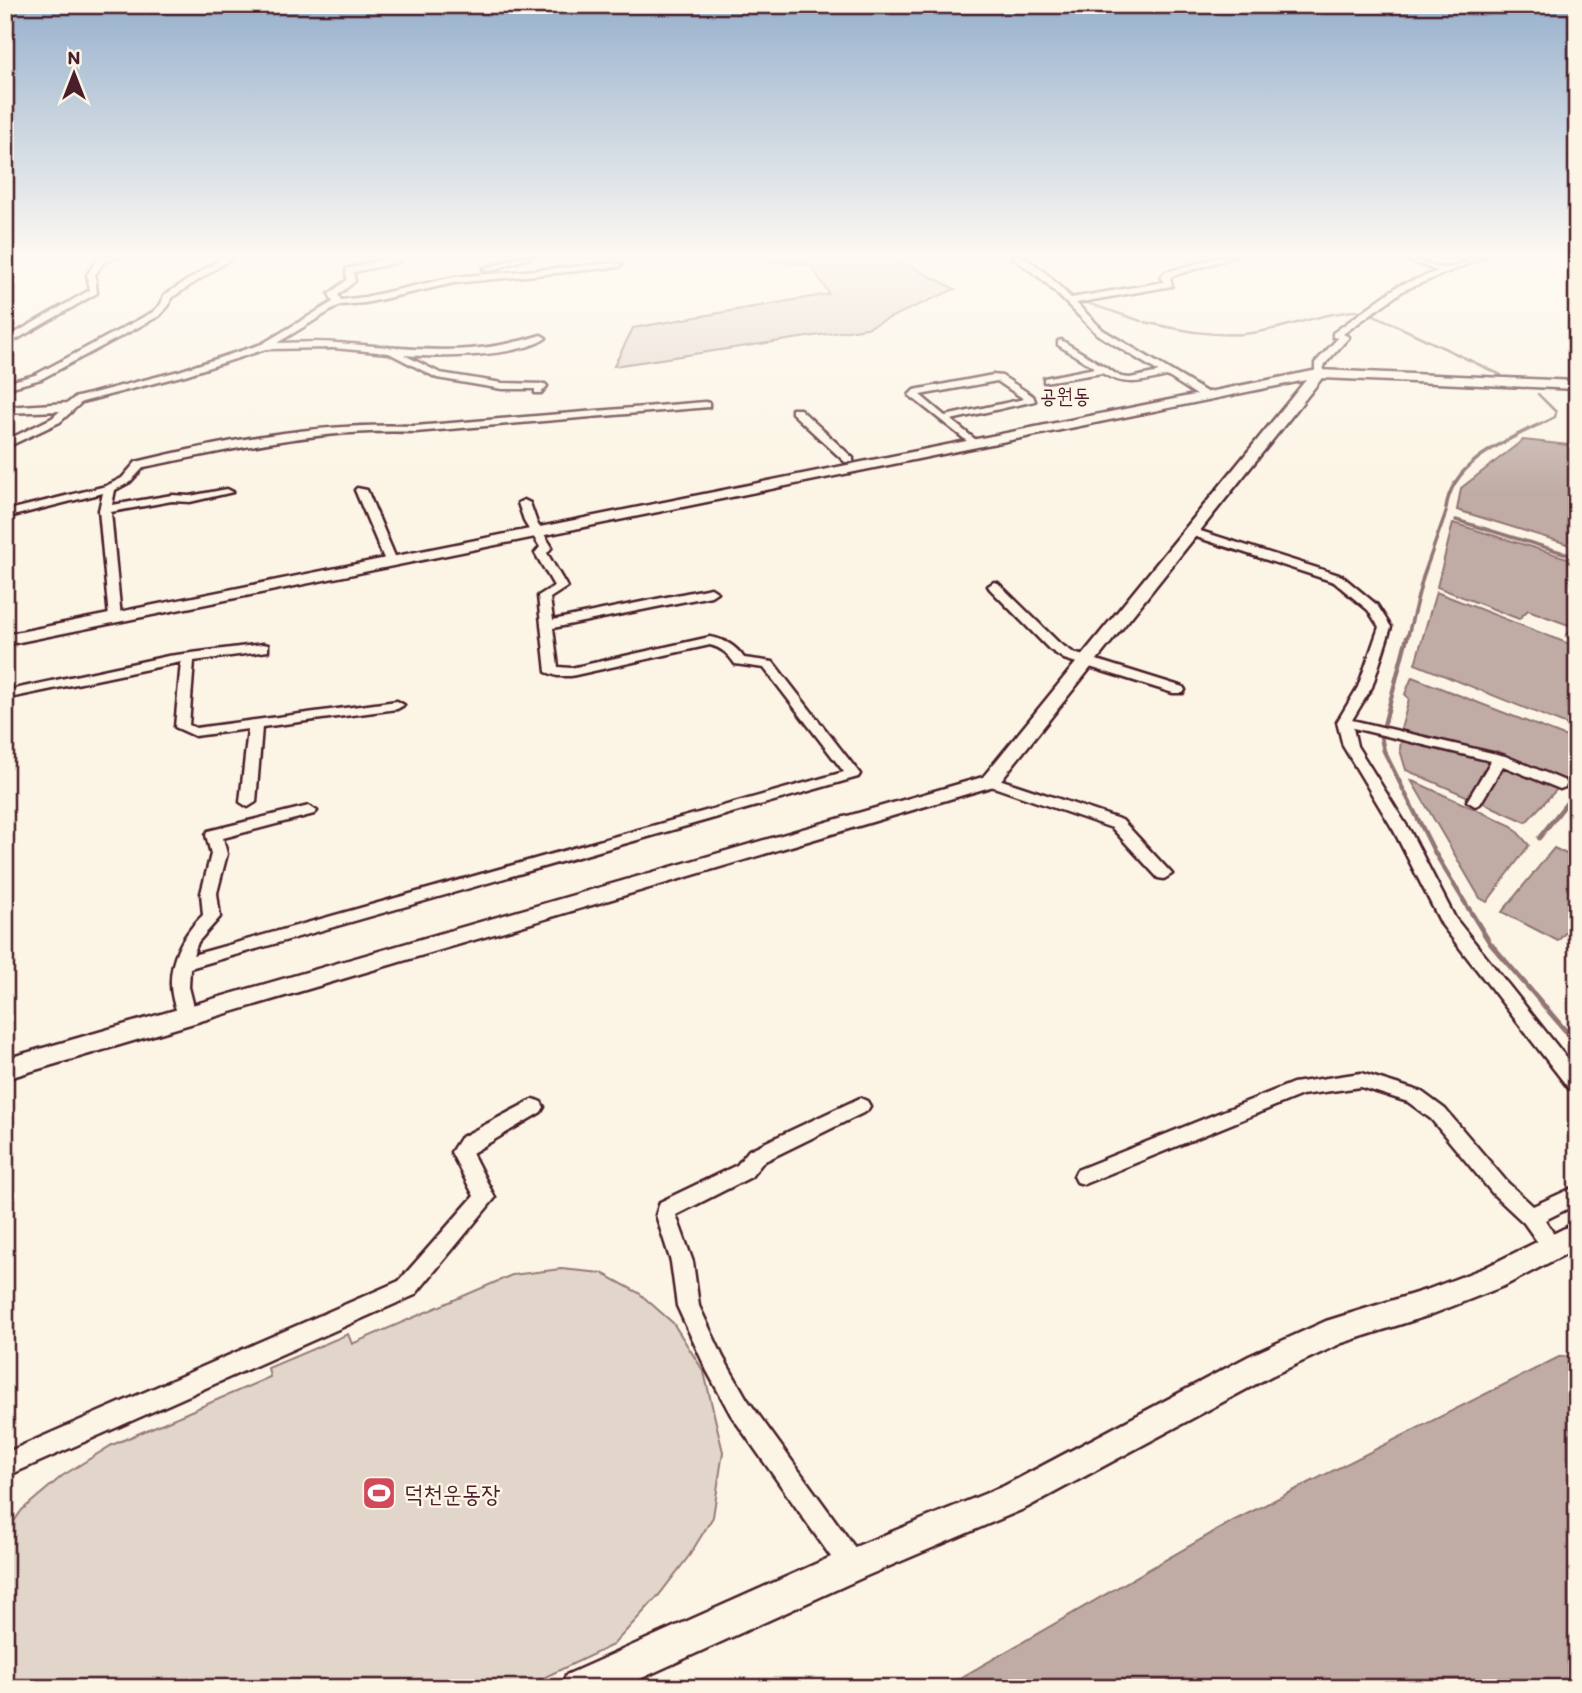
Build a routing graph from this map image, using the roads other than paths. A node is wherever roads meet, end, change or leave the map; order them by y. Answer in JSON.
{"nodes":[{"id":1,"x":117,"y":335,"type":"edge"},
{"id":2,"x":284,"y":335,"type":"edge"},
{"id":3,"x":1105,"y":335,"type":"edge"},
{"id":4,"x":1336,"y":335,"type":"edge"},
{"id":5,"x":541,"y":338,"type":"dead end"},
{"id":6,"x":1061,"y":343,"type":"dead end"},
{"id":7,"x":265,"y":346,"type":"junction"},
{"id":8,"x":393,"y":350,"type":"junction"},
{"id":9,"x":233,"y":354,"type":"junction"},
{"id":10,"x":271,"y":356,"type":"dead end"},
{"id":11,"x":1102,"y":370,"type":"junction"},
{"id":12,"x":1169,"y":373,"type":"junction"},
{"id":13,"x":1318,"y":374,"type":"junction"},
{"id":14,"x":1047,"y":380,"type":"dead end"},
{"id":15,"x":1577,"y":385,"type":"edge"},
{"id":16,"x":5,"y":386,"type":"edge"},
{"id":17,"x":538,"y":391,"type":"dead end"},
{"id":18,"x":1204,"y":394,"type":"junction"},
{"id":19,"x":72,"y":405,"type":"junction"},
{"id":20,"x":705,"y":405,"type":"dead end"},
{"id":21,"x":5,"y":410,"type":"edge"},
{"id":22,"x":796,"y":411,"type":"dead end"},
{"id":23,"x":943,"y":419,"type":"junction"},
{"id":24,"x":972,"y":442,"type":"junction"},
{"id":25,"x":5,"y":445,"type":"edge"},
{"id":26,"x":849,"y":460,"type":"dead end"},
{"id":27,"x":110,"y":488,"type":"junction"},
{"id":28,"x":361,"y":490,"type":"dead end"},
{"id":29,"x":227,"y":492,"type":"dead end"},
{"id":30,"x":524,"y":503,"type":"dead end"},
{"id":31,"x":105,"y":510,"type":"junction"},
{"id":32,"x":5,"y":515,"type":"edge"},
{"id":33,"x":537,"y":531,"type":"junction"},
{"id":34,"x":1191,"y":532,"type":"junction"},
{"id":35,"x":391,"y":561,"type":"junction"},
{"id":36,"x":994,"y":586,"type":"dead end"},
{"id":37,"x":711,"y":592,"type":"dead end"},
{"id":38,"x":115,"y":618,"type":"junction"},
{"id":39,"x":547,"y":625,"type":"junction"},
{"id":40,"x":5,"y":640,"type":"edge"},
{"id":41,"x":263,"y":648,"type":"dead end"},
{"id":42,"x":188,"y":657,"type":"junction"},
{"id":43,"x":1086,"y":662,"type":"junction"},
{"id":44,"x":1178,"y":690,"type":"dead end"},
{"id":45,"x":5,"y":695,"type":"edge"},
{"id":46,"x":397,"y":705,"type":"dead end"},
{"id":47,"x":1344,"y":722,"type":"junction"},
{"id":48,"x":255,"y":726,"type":"junction"},
{"id":49,"x":1500,"y":759,"type":"junction"},
{"id":50,"x":990,"y":780,"type":"junction"},
{"id":51,"x":1560,"y":784,"type":"dead end"},
{"id":52,"x":1475,"y":802,"type":"dead end"},
{"id":53,"x":248,"y":803,"type":"dead end"},
{"id":54,"x":309,"y":811,"type":"dead end"},
{"id":55,"x":1164,"y":874,"type":"dead end"},
{"id":56,"x":179,"y":965,"type":"junction"},
{"id":57,"x":187,"y":1015,"type":"junction"},
{"id":58,"x":5,"y":1069,"type":"edge"},
{"id":59,"x":1577,"y":1085,"type":"edge"},
{"id":60,"x":860,"y":1106,"type":"dead end"},
{"id":61,"x":534,"y":1107,"type":"dead end"},
{"id":62,"x":1083,"y":1176,"type":"dead end"},
{"id":63,"x":1577,"y":1194,"type":"edge"},
{"id":64,"x":1531,"y":1217,"type":"junction"},
{"id":65,"x":1564,"y":1239,"type":"edge"},
{"id":66,"x":5,"y":1465,"type":"edge"},
{"id":67,"x":852,"y":1565,"type":"junction"},
{"id":68,"x":579,"y":1688,"type":"edge"}],
"edges":[{"from":1,"to":16,"type":"street"},
{"from":2,"to":7,"type":"street"},
{"from":3,"to":12,"type":"street"},
{"from":4,"to":13,"type":"street"},
{"from":5,"to":8,"type":"street"},
{"from":6,"to":11,"type":"street"},
{"from":7,"to":8,"type":"street"},
{"from":7,"to":9,"type":"street"},
{"from":8,"to":17,"type":"street"},
{"from":9,"to":10,"type":"street"},
{"from":9,"to":19,"type":"street"},
{"from":11,"to":12,"type":"street"},
{"from":11,"to":14,"type":"street"},
{"from":12,"to":18,"type":"street"},
{"from":13,"to":15,"type":"main road"},
{"from":13,"to":18,"type":"main road"},
{"from":13,"to":34,"type":"main road"},
{"from":18,"to":24,"type":"main road"},
{"from":19,"to":21,"type":"street"},
{"from":19,"to":25,"type":"street"},
{"from":20,"to":27,"type":"street"},
{"from":22,"to":26,"type":"street"},
{"from":23,"to":23,"type":"street"},
{"from":23,"to":24,"type":"street"},
{"from":24,"to":33,"type":"main road"},
{"from":27,"to":31,"type":"street"},
{"from":27,"to":32,"type":"street"},
{"from":28,"to":35,"type":"street"},
{"from":29,"to":31,"type":"street"},
{"from":30,"to":33,"type":"street"},
{"from":31,"to":38,"type":"street"},
{"from":33,"to":35,"type":"main road"},
{"from":33,"to":39,"type":"street"},
{"from":34,"to":43,"type":"main road"},
{"from":34,"to":47,"type":"street"},
{"from":35,"to":38,"type":"main road"},
{"from":36,"to":43,"type":"street"},
{"from":37,"to":39,"type":"street"},
{"from":38,"to":40,"type":"main road"},
{"from":39,"to":56,"type":"street"},
{"from":41,"to":42,"type":"street"},
{"from":42,"to":45,"type":"street"},
{"from":42,"to":48,"type":"street"},
{"from":43,"to":44,"type":"street"},
{"from":43,"to":50,"type":"main road"},
{"from":46,"to":48,"type":"street"},
{"from":47,"to":49,"type":"street"},
{"from":47,"to":59,"type":"street"},
{"from":48,"to":53,"type":"street"},
{"from":49,"to":51,"type":"street"},
{"from":49,"to":52,"type":"street"},
{"from":50,"to":55,"type":"street"},
{"from":50,"to":57,"type":"main road"},
{"from":54,"to":56,"type":"street"},
{"from":56,"to":57,"type":"street"},
{"from":57,"to":58,"type":"main road"},
{"from":60,"to":67,"type":"street"},
{"from":61,"to":66,"type":"street"},
{"from":62,"to":64,"type":"street"},
{"from":63,"to":64,"type":"street"},
{"from":64,"to":65,"type":"street"},
{"from":65,"to":67,"type":"main road"},
{"from":67,"to":68,"type":"main road"}]}
